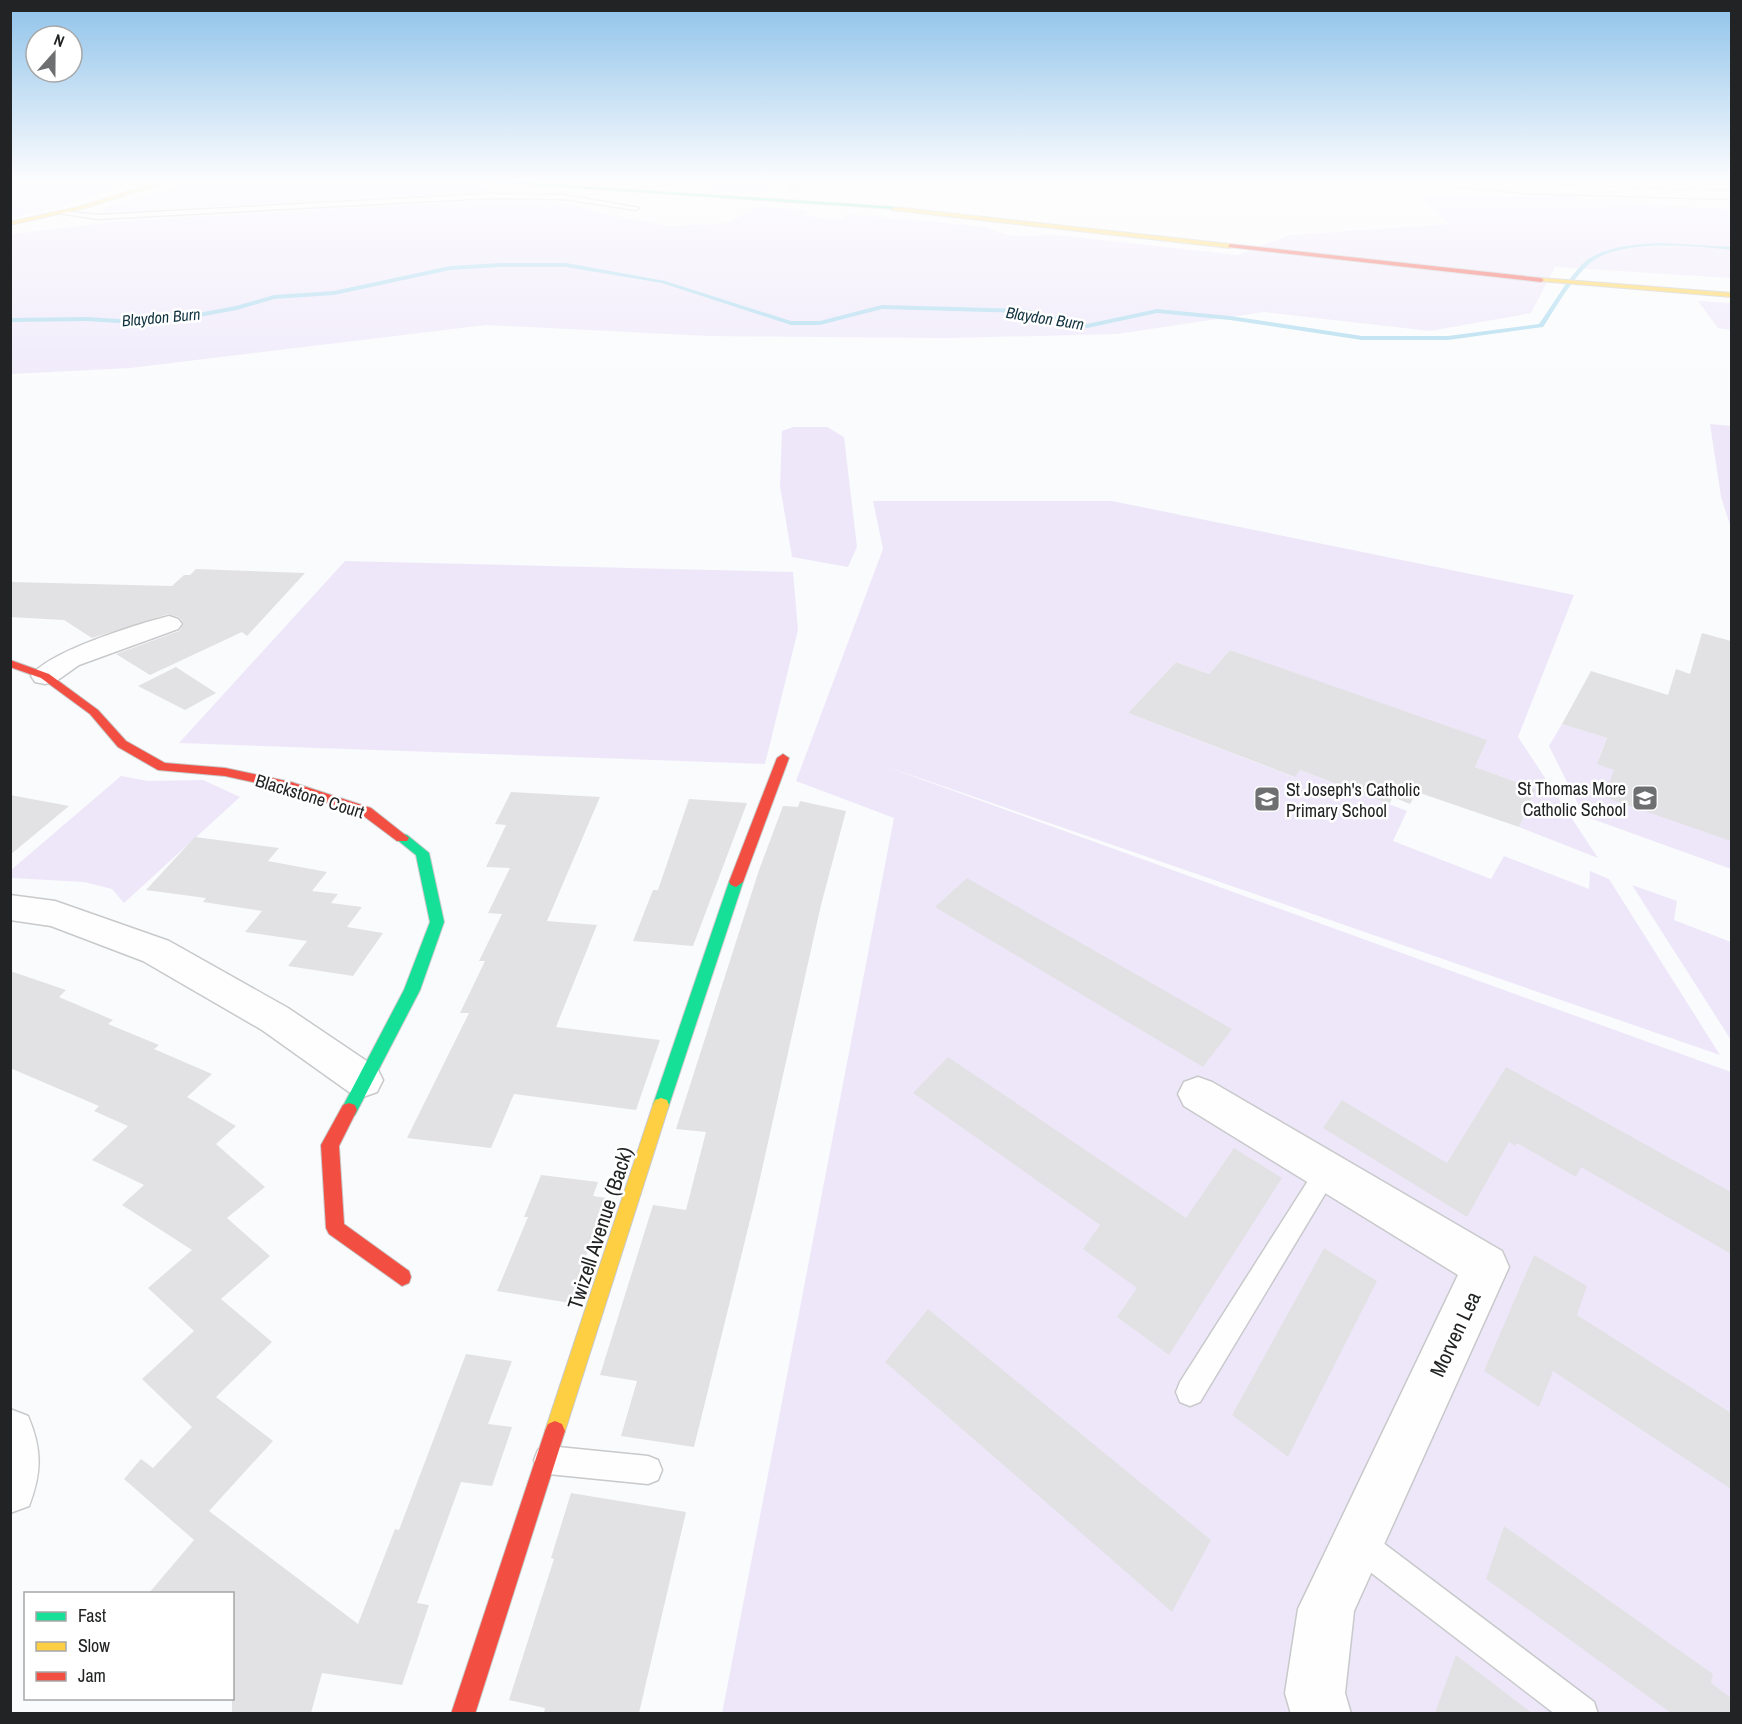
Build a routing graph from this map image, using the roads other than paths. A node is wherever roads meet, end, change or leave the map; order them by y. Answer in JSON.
{"nodes":[{"id":1,"x":1334,"y":259,"type":"edge"},
{"id":2,"x":1725,"y":294,"type":"edge"},
{"id":3,"x":169,"y":624,"type":"dead end"},
{"id":4,"x":10,"y":663,"type":"edge"},
{"id":5,"x":45,"y":676,"type":"junction"},
{"id":6,"x":775,"y":758,"type":"dead end"},
{"id":7,"x":15,"y":912,"type":"edge"},
{"id":8,"x":363,"y":1080,"type":"junction"},
{"id":9,"x":1198,"y":1094,"type":"dead end"},
{"id":10,"x":1326,"y":1172,"type":"junction"},
{"id":11,"x":402,"y":1277,"type":"dead end"},
{"id":12,"x":1190,"y":1392,"type":"dead end"},
{"id":13,"x":10,"y":1434,"type":"edge"},
{"id":14,"x":547,"y":1460,"type":"junction"},
{"id":15,"x":648,"y":1470,"type":"dead end"},
{"id":16,"x":10,"y":1487,"type":"edge"},
{"id":17,"x":1357,"y":1542,"type":"junction"},
{"id":18,"x":464,"y":1713,"type":"edge"},
{"id":19,"x":1321,"y":1713,"type":"edge"},
{"id":20,"x":1582,"y":1713,"type":"edge"}],
"edges":[{"from":1,"to":2,"type":"main road"},
{"from":3,"to":5,"type":"street"},
{"from":4,"to":5,"type":"main road","name":"Blackstone Court"},
{"from":5,"to":8,"type":"main road","name":"Blackstone Court"},
{"from":6,"to":14,"type":"main road","name":"Twizell Avenue (Back)"},
{"from":7,"to":8,"type":"street"},
{"from":8,"to":11,"type":"main road","name":"Blackstone Court"},
{"from":9,"to":10,"type":"street","name":"Morven Lea"},
{"from":10,"to":12,"type":"lane"},
{"from":10,"to":17,"type":"street","name":"Morven Lea"},
{"from":13,"to":16,"type":"street"},
{"from":14,"to":15,"type":"lane"},
{"from":14,"to":18,"type":"main road","name":"Twizell Avenue (Back)"},
{"from":17,"to":19,"type":"street","name":"Morven Lea"},
{"from":17,"to":20,"type":"lane"}]}
